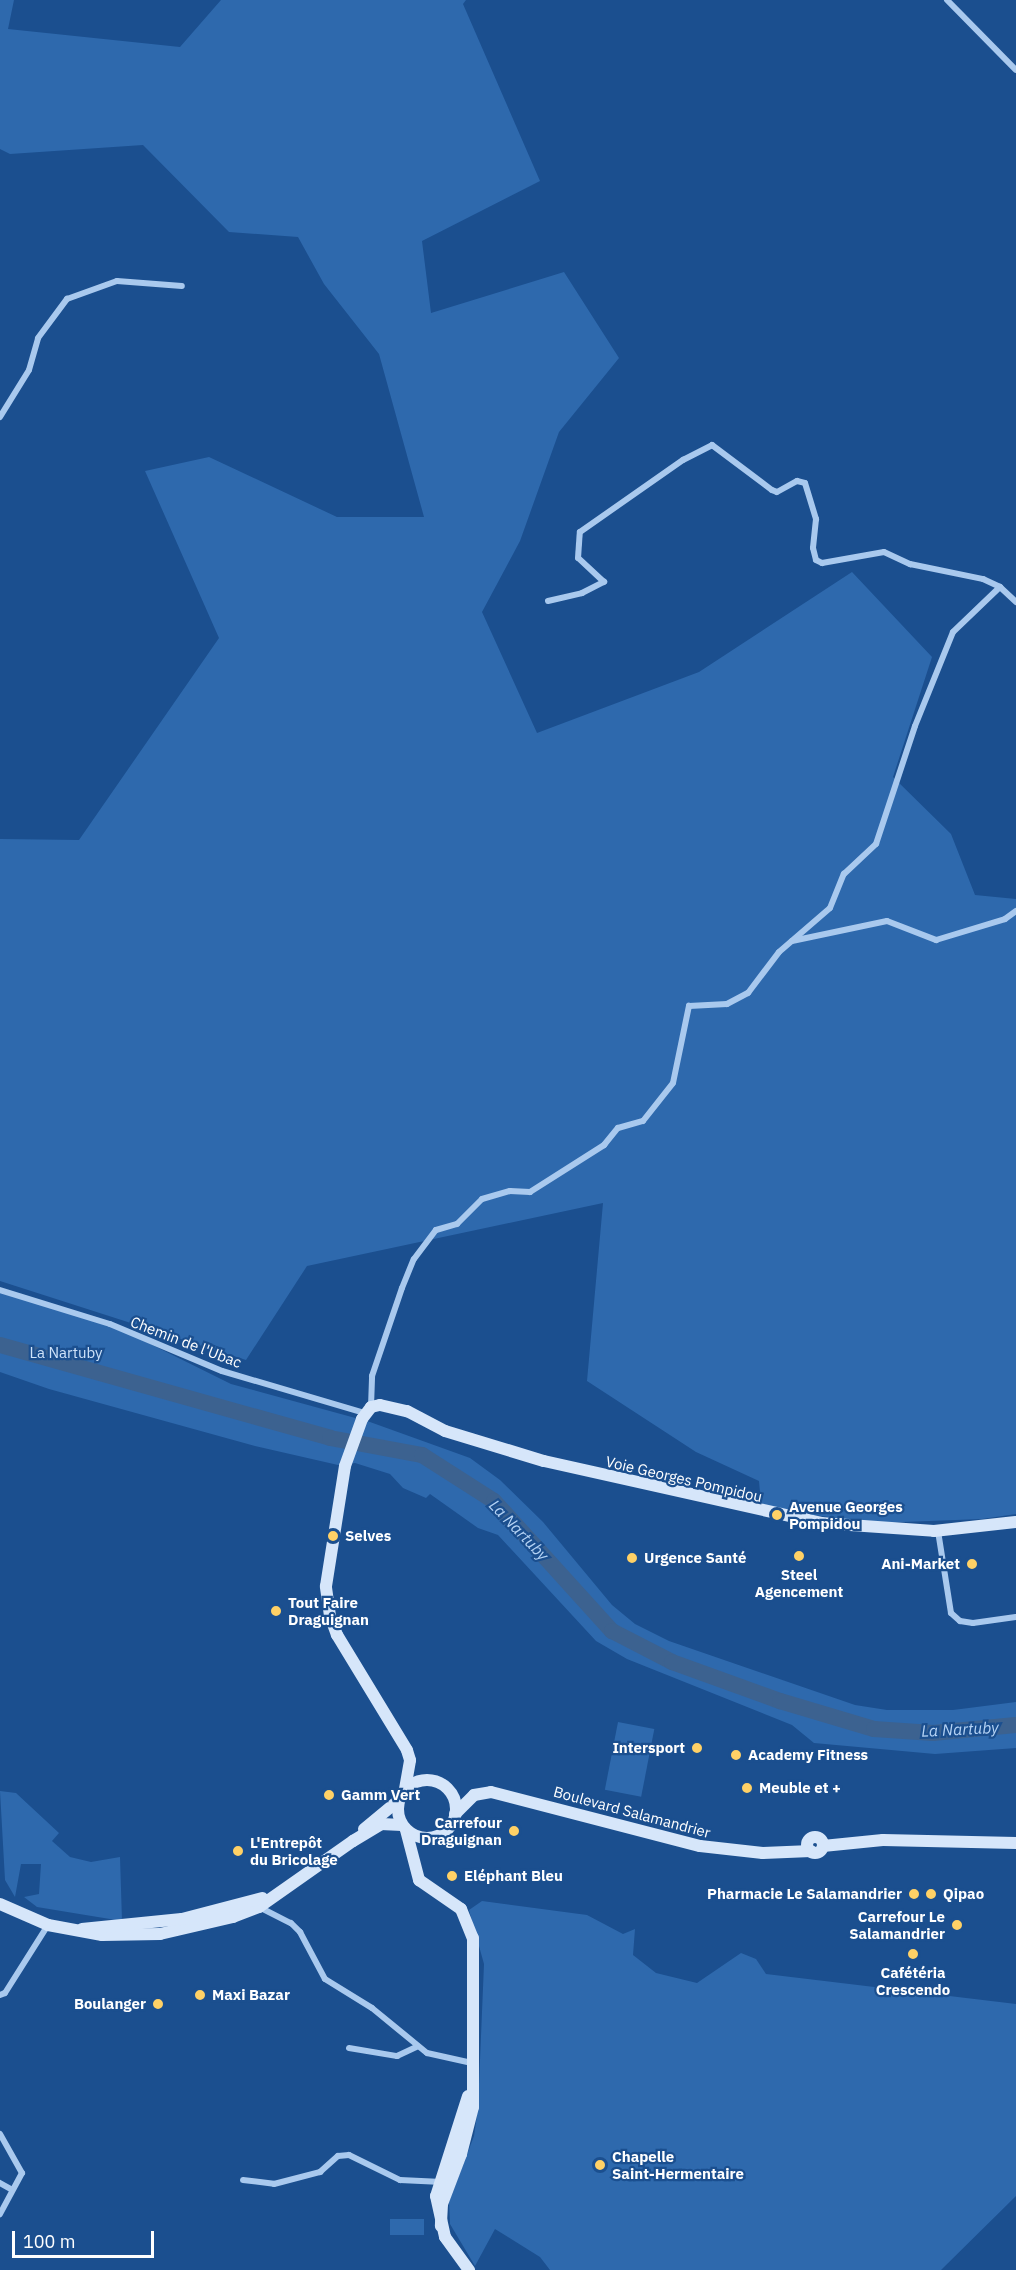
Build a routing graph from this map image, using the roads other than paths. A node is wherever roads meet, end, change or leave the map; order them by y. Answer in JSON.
{"nodes":[{"id":1,"x":947,"y":0,"type":"edge"},
{"id":2,"x":1016,"y":70,"type":"edge"},
{"id":3,"x":182,"y":285,"type":"dead end"},
{"id":4,"x":0,"y":417,"type":"edge"},
{"id":5,"x":1000,"y":588,"type":"junction"},
{"id":6,"x":548,"y":601,"type":"dead end"},
{"id":7,"x":1016,"y":602,"type":"edge"},
{"id":8,"x":1016,"y":911,"type":"edge"},
{"id":9,"x":791,"y":941,"type":"junction"},
{"id":10,"x":0,"y":1290,"type":"edge"},
{"id":11,"x":366,"y":1413,"type":"junction"},
{"id":12,"x":1016,"y":1522,"type":"edge"},
{"id":13,"x":938,"y":1531,"type":"junction"},
{"id":14,"x":1016,"y":1617,"type":"edge"},
{"id":15,"x":410,"y":1760,"type":"junction"},
{"id":16,"x":432,"y":1780,"type":"junction"},
{"id":17,"x":402,"y":1794,"type":"junction"},
{"id":18,"x":455,"y":1814,"type":"junction"},
{"id":19,"x":404,"y":1827,"type":"junction"},
{"id":20,"x":431,"y":1838,"type":"junction"},
{"id":21,"x":353,"y":1840,"type":"junction"},
{"id":22,"x":1016,"y":1843,"type":"edge"},
{"id":23,"x":414,"y":1866,"type":"junction"},
{"id":24,"x":296,"y":1884,"type":"junction"},
{"id":25,"x":0,"y":1904,"type":"edge"},
{"id":26,"x":259,"y":1907,"type":"junction"},
{"id":27,"x":197,"y":1915,"type":"junction"},
{"id":28,"x":48,"y":1925,"type":"junction"},
{"id":29,"x":189,"y":1928,"type":"junction"},
{"id":30,"x":82,"y":1929,"type":"junction"},
{"id":31,"x":0,"y":1995,"type":"edge"},
{"id":32,"x":418,"y":2046,"type":"junction"},
{"id":33,"x":349,"y":2048,"type":"dead end"},
{"id":34,"x":471,"y":2063,"type":"junction"},
{"id":35,"x":0,"y":2134,"type":"edge"},
{"id":36,"x":243,"y":2180,"type":"dead end"},
{"id":37,"x":444,"y":2182,"type":"junction"},
{"id":38,"x":0,"y":2183,"type":"edge"},
{"id":39,"x":11,"y":2188,"type":"junction"},
{"id":40,"x":0,"y":2214,"type":"edge"},
{"id":41,"x":469,"y":2270,"type":"edge"}],
"edges":[{"from":1,"to":2,"type":"street"},
{"from":3,"to":4,"type":"street"},
{"from":5,"to":6,"type":"street"},
{"from":5,"to":7,"type":"street"},
{"from":5,"to":9,"type":"street"},
{"from":8,"to":9,"type":"street"},
{"from":9,"to":11,"type":"street"},
{"from":10,"to":11,"type":"street","name":"Chemin de l'Ubac"},
{"from":11,"to":13,"type":"street","name":"Voie Georges Pompidou"},
{"from":11,"to":15,"type":"street"},
{"from":12,"to":13,"type":"street","name":"Voie Georges Pompidou"},
{"from":13,"to":14,"type":"street"},
{"from":15,"to":16,"type":"street"},
{"from":15,"to":17,"type":"street"},
{"from":16,"to":17,"type":"street"},
{"from":16,"to":18,"type":"street"},
{"from":17,"to":19,"type":"street"},
{"from":17,"to":21,"type":"street"},
{"from":18,"to":20,"type":"street"},
{"from":18,"to":22,"type":"street","name":"Boulevard Salamandrier"},
{"from":19,"to":20,"type":"street"},
{"from":19,"to":21,"type":"street"},
{"from":19,"to":23,"type":"street"},
{"from":20,"to":23,"type":"street"},
{"from":21,"to":24,"type":"street"},
{"from":23,"to":34,"type":"street"},
{"from":24,"to":26,"type":"street"},
{"from":24,"to":27,"type":"street"},
{"from":25,"to":28,"type":"street"},
{"from":26,"to":29,"type":"street"},
{"from":26,"to":32,"type":"street"},
{"from":27,"to":29,"type":"street"},
{"from":27,"to":30,"type":"street"},
{"from":28,"to":30,"type":"street"},
{"from":28,"to":31,"type":"street"},
{"from":29,"to":30,"type":"street"},
{"from":32,"to":33,"type":"street"},
{"from":32,"to":34,"type":"street"},
{"from":34,"to":37,"type":"street"},
{"from":35,"to":39,"type":"street"},
{"from":36,"to":37,"type":"street"},
{"from":37,"to":41,"type":"street"},
{"from":38,"to":39,"type":"street"},
{"from":39,"to":40,"type":"street"}]}
